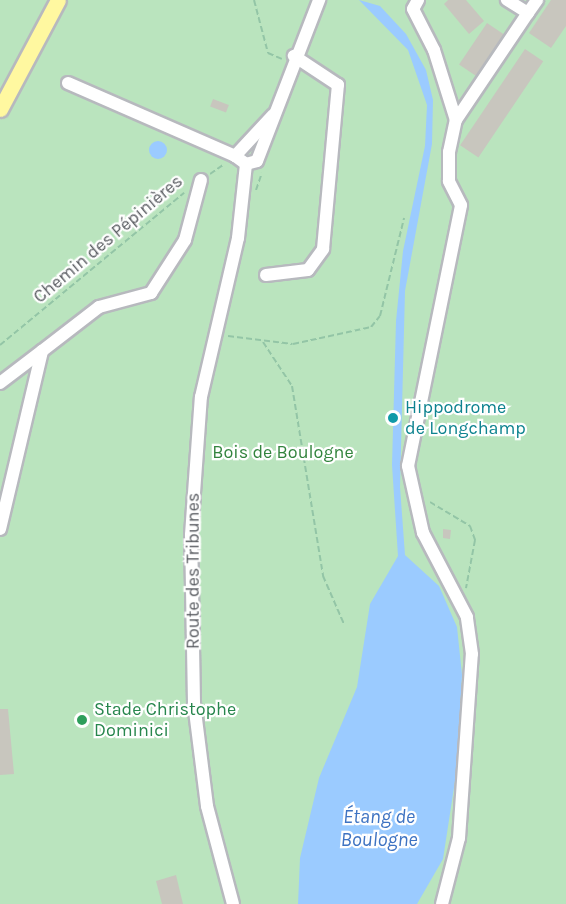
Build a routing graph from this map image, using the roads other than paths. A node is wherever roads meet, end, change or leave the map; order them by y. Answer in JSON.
{"nodes":[{"id":1,"x":58,"y":0,"type":"edge"},
{"id":2,"x":319,"y":0,"type":"edge"},
{"id":3,"x":507,"y":0,"type":"edge"},
{"id":4,"x":537,"y":0,"type":"edge"},
{"id":5,"x":412,"y":3,"type":"edge"},
{"id":6,"x":528,"y":14,"type":"junction"},
{"id":7,"x":292,"y":59,"type":"junction"},
{"id":8,"x":68,"y":83,"type":"dead end"},
{"id":9,"x":0,"y":109,"type":"edge"},
{"id":10,"x":277,"y":116,"type":"junction"},
{"id":11,"x":456,"y":120,"type":"junction"},
{"id":12,"x":235,"y":156,"type":"junction"},
{"id":13,"x":246,"y":164,"type":"junction"},
{"id":14,"x":201,"y":180,"type":"road end"},
{"id":15,"x":266,"y":275,"type":"dead end"},
{"id":16,"x":42,"y":351,"type":"junction"},
{"id":17,"x":0,"y":383,"type":"edge"},
{"id":18,"x":0,"y":529,"type":"edge"},
{"id":19,"x":233,"y":904,"type":"edge"},
{"id":20,"x":442,"y":904,"type":"edge"}],
"edges":[{"from":1,"to":9,"type":"main road"},
{"from":2,"to":7,"type":"street"},
{"from":3,"to":6,"type":"street"},
{"from":4,"to":6,"type":"street"},
{"from":5,"to":11,"type":"street"},
{"from":6,"to":11,"type":"street"},
{"from":7,"to":10,"type":"street"},
{"from":7,"to":15,"type":"street"},
{"from":8,"to":12,"type":"street"},
{"from":10,"to":12,"type":"street"},
{"from":10,"to":13,"type":"street"},
{"from":11,"to":20,"type":"street"},
{"from":12,"to":13,"type":"street"},
{"from":13,"to":19,"type":"street","name":"Route des Tribunes"},
{"from":14,"to":16,"type":"street"},
{"from":16,"to":17,"type":"street"},
{"from":16,"to":18,"type":"street"}]}
